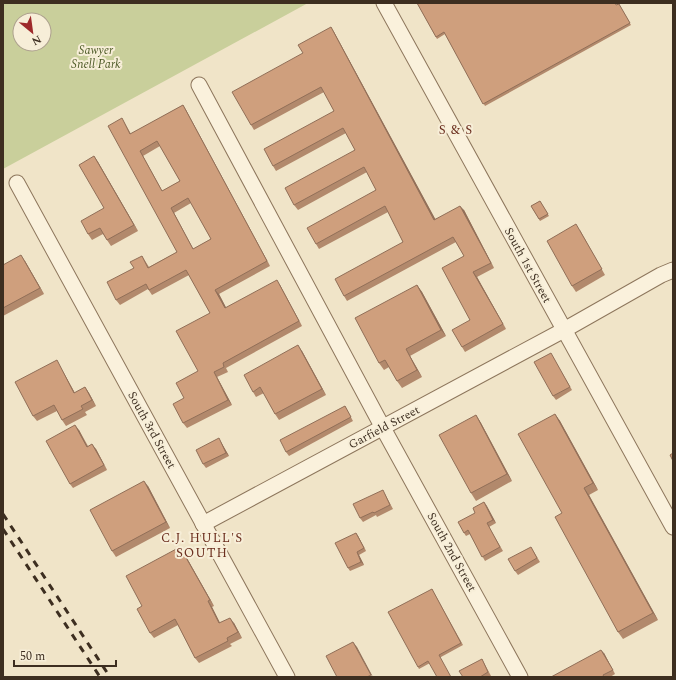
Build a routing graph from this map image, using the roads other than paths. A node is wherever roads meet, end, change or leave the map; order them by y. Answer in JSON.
{"nodes":[{"id":1,"x":384,"y":3,"type":"edge"},
{"id":2,"x":199,"y":85,"type":"dead end"},
{"id":3,"x":17,"y":183,"type":"dead end"},
{"id":4,"x":673,"y":270,"type":"edge"},
{"id":5,"x":564,"y":330,"type":"junction"},
{"id":6,"x":383,"y":428,"type":"junction"},
{"id":7,"x":204,"y":524,"type":"junction"},
{"id":8,"x":673,"y":527,"type":"edge"},
{"id":9,"x":287,"y":677,"type":"edge"},
{"id":10,"x":520,"y":677,"type":"edge"}],
"edges":[{"from":1,"to":5,"type":"street","name":"South 1st Street"},
{"from":2,"to":6,"type":"street","name":"South 2nd Street"},
{"from":3,"to":7,"type":"street","name":"South 3rd Street"},
{"from":4,"to":5,"type":"street","name":"Garfield Street"},
{"from":5,"to":6,"type":"street","name":"Garfield Street"},
{"from":5,"to":8,"type":"street","name":"South 1st Street"},
{"from":6,"to":7,"type":"street","name":"Garfield Street"},
{"from":6,"to":10,"type":"street","name":"South 2nd Street"},
{"from":7,"to":9,"type":"street","name":"South 3rd Street"}]}
